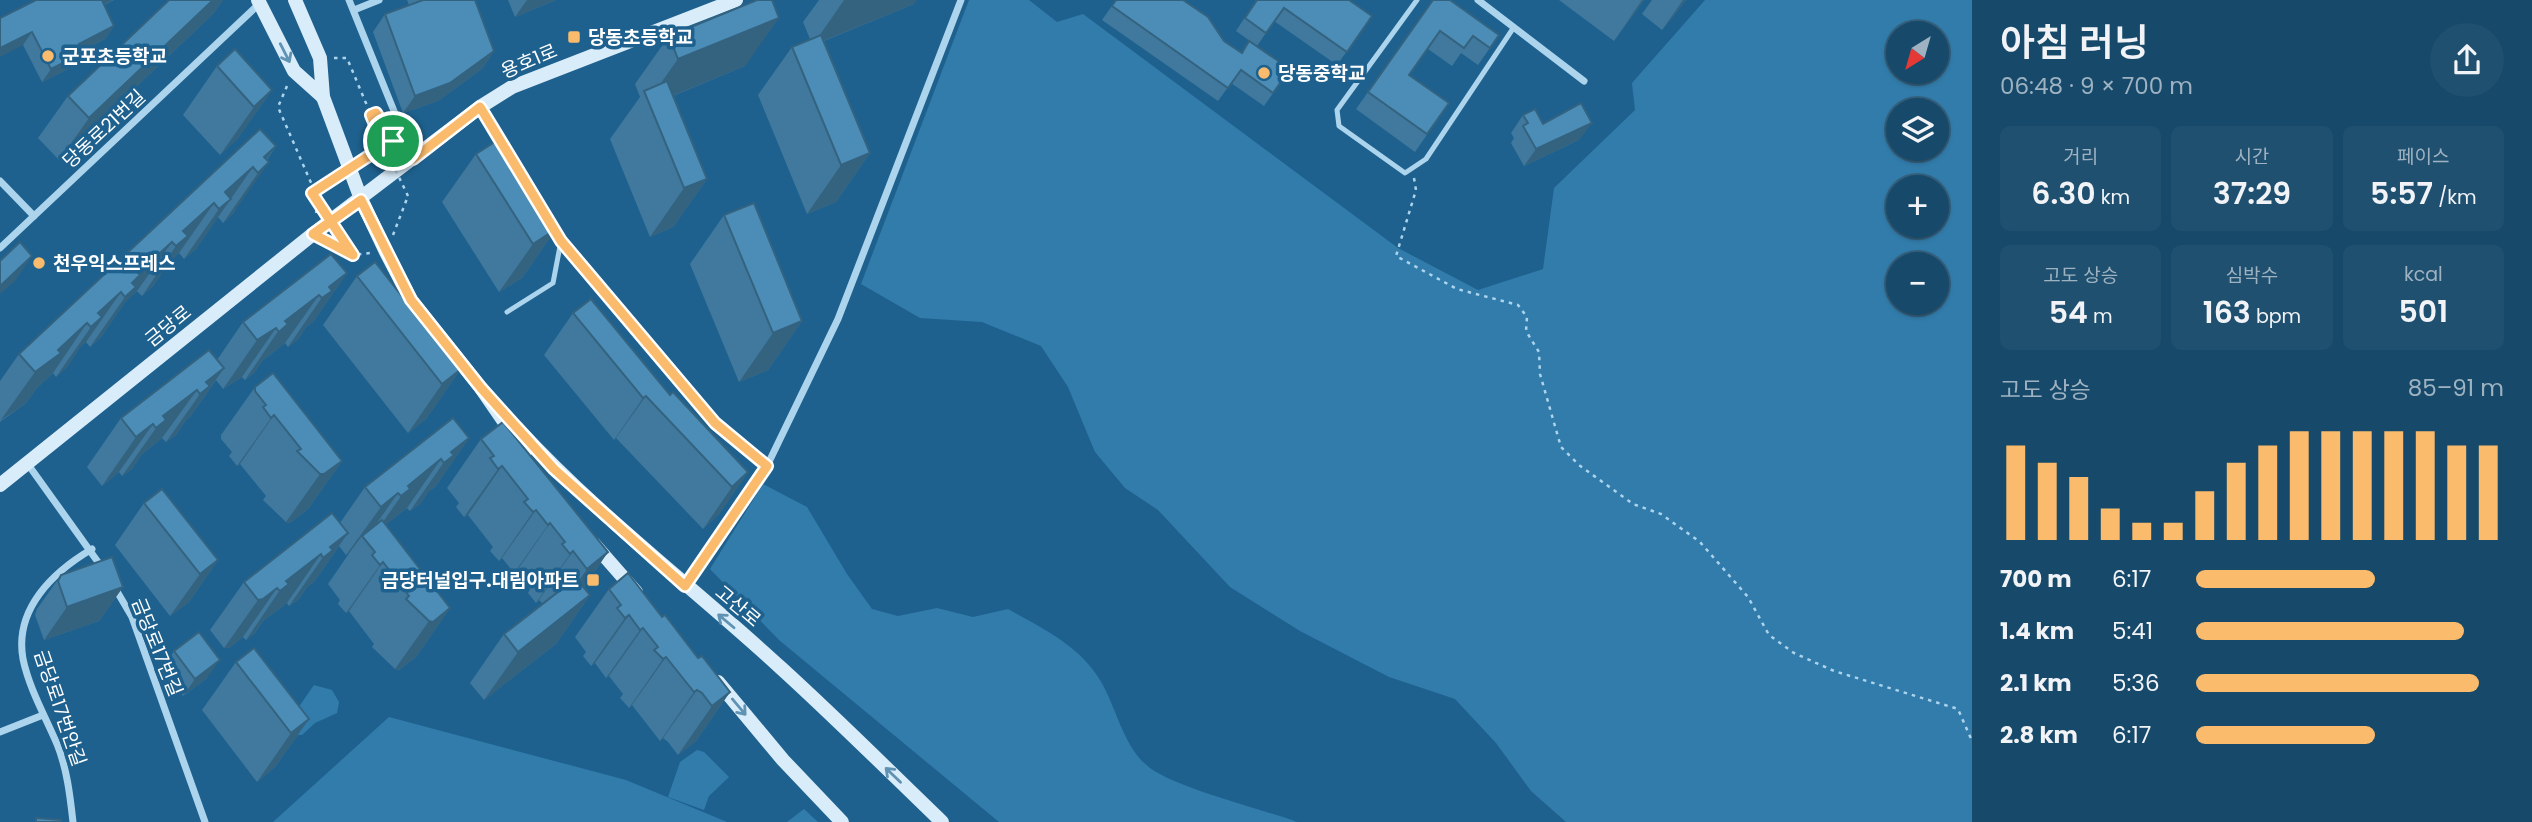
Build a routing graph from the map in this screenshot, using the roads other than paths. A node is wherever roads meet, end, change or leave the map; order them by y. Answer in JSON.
{"nodes":[{"id":1,"x":295,"y":0,"type":"edge"},
{"id":2,"x":349,"y":0,"type":"edge"},
{"id":3,"x":379,"y":0,"type":"edge"},
{"id":4,"x":736,"y":0,"type":"edge"},
{"id":5,"x":961,"y":0,"type":"edge"},
{"id":6,"x":1417,"y":0,"type":"edge"},
{"id":7,"x":1478,"y":0,"type":"edge"},
{"id":8,"x":1495,"y":0,"type":"edge"},
{"id":9,"x":258,"y":2,"type":"edge"},
{"id":10,"x":713,"y":4,"type":"edge"},
{"id":11,"x":1489,"y":8,"type":"junction"},
{"id":12,"x":354,"y":10,"type":"junction"},
{"id":13,"x":1514,"y":27,"type":"junction"},
{"id":14,"x":1584,"y":81,"type":"dead end"},
{"id":15,"x":323,"y":97,"type":"junction"},
{"id":16,"x":480,"y":107,"type":"junction"},
{"id":17,"x":413,"y":159,"type":"junction"},
{"id":18,"x":0,"y":181,"type":"edge"},
{"id":19,"x":527,"y":185,"type":"edge"},
{"id":20,"x":361,"y":200,"type":"junction"},
{"id":21,"x":34,"y":216,"type":"junction"},
{"id":22,"x":547,"y":218,"type":"edge"},
{"id":23,"x":561,"y":241,"type":"junction"},
{"id":24,"x":0,"y":248,"type":"edge"},
{"id":25,"x":507,"y":312,"type":"dead end"},
{"id":26,"x":481,"y":388,"type":"junction"},
{"id":27,"x":27,"y":463,"type":"junction"},
{"id":28,"x":767,"y":466,"type":"junction"},
{"id":29,"x":543,"y":478,"type":"edge"},
{"id":30,"x":0,"y":485,"type":"edge"},
{"id":31,"x":730,"y":518,"type":"edge"},
{"id":32,"x":583,"y":529,"type":"edge"},
{"id":33,"x":92,"y":549,"type":"junction"},
{"id":34,"x":105,"y":572,"type":"edge"},
{"id":35,"x":111,"y":583,"type":"edge"},
{"id":36,"x":645,"y":602,"type":"edge"},
{"id":37,"x":707,"y":670,"type":"edge"},
{"id":38,"x":43,"y":715,"type":"junction"},
{"id":39,"x":0,"y":732,"type":"edge"},
{"id":40,"x":73,"y":822,"type":"edge"},
{"id":41,"x":205,"y":822,"type":"edge"},
{"id":42,"x":842,"y":822,"type":"edge"},
{"id":43,"x":942,"y":822,"type":"edge"}],
"edges":[{"from":1,"to":15,"type":"street","name":"고산로"},
{"from":2,"to":12,"type":"street"},
{"from":3,"to":12,"type":"street"},
{"from":4,"to":10,"type":"street","name":"용호1로"},
{"from":5,"to":28,"type":"street"},
{"from":6,"to":13,"type":"lane"},
{"from":7,"to":11,"type":"street"},
{"from":8,"to":11,"type":"street"},
{"from":9,"to":15,"type":"street","name":"고산로","one_way":true},
{"from":9,"to":21,"type":"street","name":"당동로21번길"},
{"from":10,"to":16,"type":"street","name":"용호1로"},
{"from":11,"to":13,"type":"street"},
{"from":12,"to":17,"type":"street"},
{"from":13,"to":14,"type":"street"},
{"from":15,"to":20,"type":"street","name":"고산로"},
{"from":16,"to":17,"type":"street","name":"용호1로"},
{"from":16,"to":19,"type":"street"},
{"from":17,"to":20,"type":"street","name":"용호1로"},
{"from":18,"to":21,"type":"street"},
{"from":20,"to":26,"type":"street","name":"고산로"},
{"from":20,"to":27,"type":"street","name":"금당로"},
{"from":21,"to":24,"type":"street","name":"당동로21번길"},
{"from":22,"to":23,"type":"street"},
{"from":23,"to":25,"type":"lane"},
{"from":23,"to":28,"type":"street"},
{"from":26,"to":29,"type":"street","name":"고산로"},
{"from":43,"to":26,"type":"street","name":"고산로","one_way":true},
{"from":27,"to":30,"type":"street","name":"금당로"},
{"from":27,"to":33,"type":"street"},
{"from":28,"to":31,"type":"street"},
{"from":32,"to":36,"type":"street"},
{"from":33,"to":34,"type":"street"},
{"from":33,"to":38,"type":"street","name":"금당로17번안길"},
{"from":35,"to":41,"type":"street","name":"금당로17번길"},
{"from":37,"to":42,"type":"street","one_way":true},
{"from":38,"to":39,"type":"street"},
{"from":38,"to":40,"type":"street","name":"금당로17번안길"}]}
